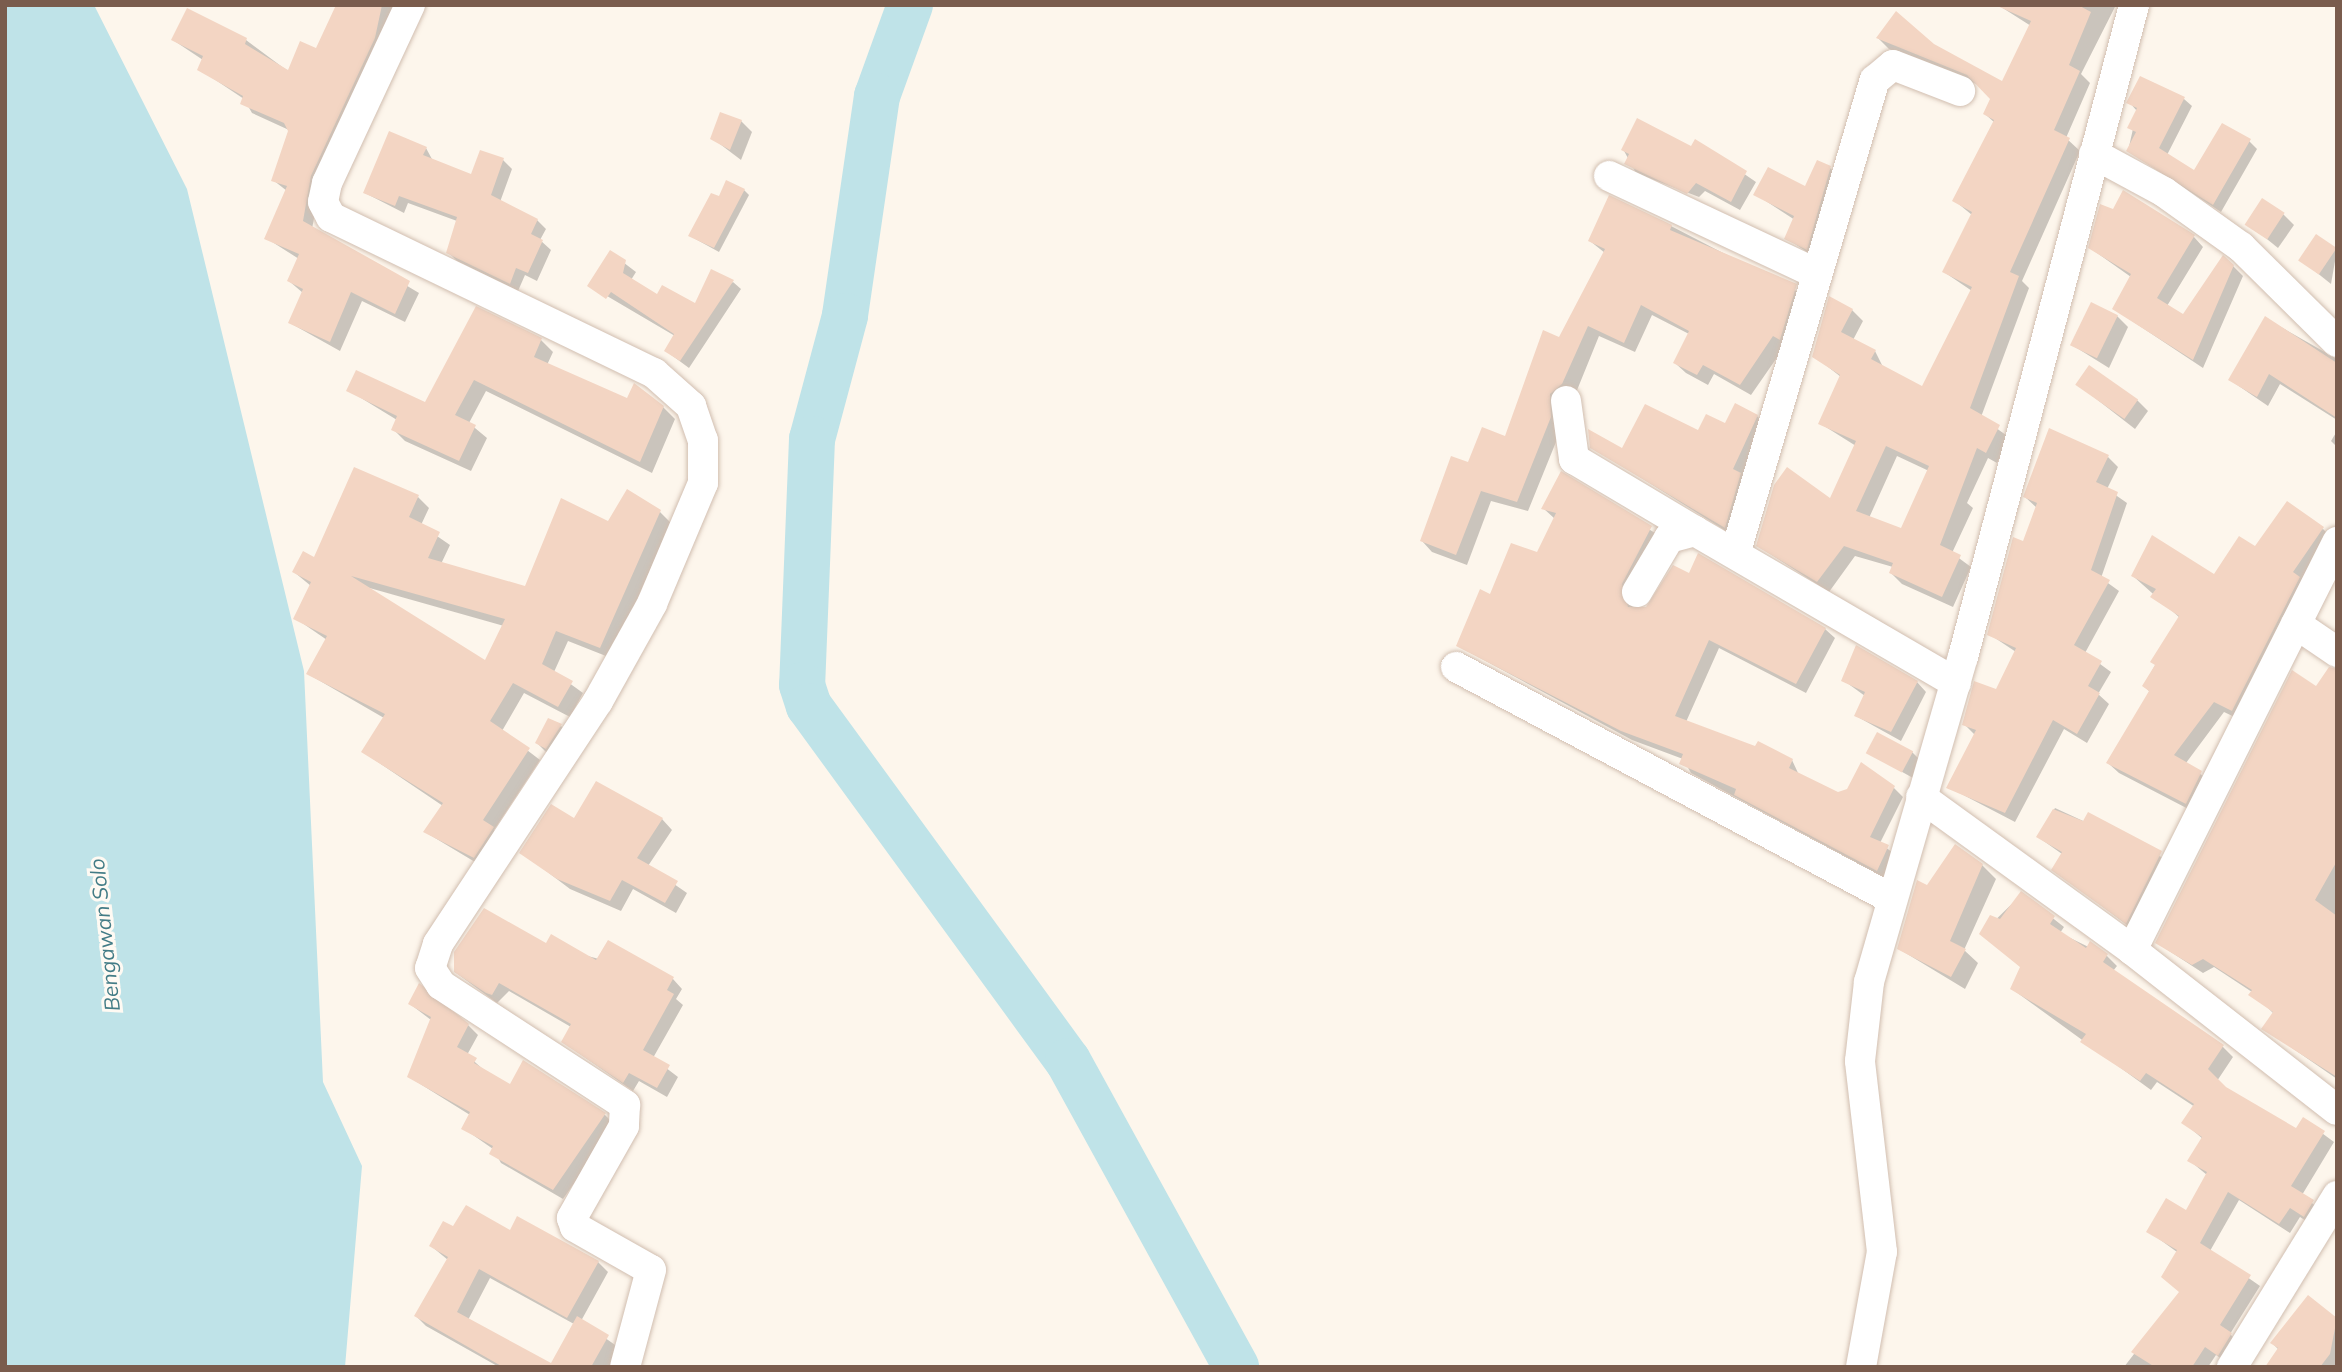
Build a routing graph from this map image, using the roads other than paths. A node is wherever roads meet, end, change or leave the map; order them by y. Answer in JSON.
{"nodes":[{"id":1,"x":410,"y":5,"type":"edge"},
{"id":2,"x":2134,"y":5,"type":"edge"},
{"id":3,"x":1960,"y":91,"type":"dead end"},
{"id":4,"x":2094,"y":154,"type":"junction"},
{"id":5,"x":1609,"y":176,"type":"dead end"},
{"id":6,"x":1813,"y":272,"type":"junction"},
{"id":7,"x":2337,"y":342,"type":"edge"},
{"id":8,"x":1566,"y":401,"type":"dead end"},
{"id":9,"x":1695,"y":531,"type":"junction"},
{"id":10,"x":2337,"y":542,"type":"edge"},
{"id":11,"x":1736,"y":551,"type":"junction"},
{"id":12,"x":1637,"y":592,"type":"dead end"},
{"id":13,"x":2296,"y":624,"type":"junction"},
{"id":14,"x":2337,"y":652,"type":"edge"},
{"id":15,"x":1456,"y":667,"type":"dead end"},
{"id":16,"x":1956,"y":683,"type":"junction"},
{"id":17,"x":1921,"y":797,"type":"junction"},
{"id":18,"x":1890,"y":898,"type":"junction"},
{"id":19,"x":2132,"y":950,"type":"junction"},
{"id":20,"x":2337,"y":1110,"type":"edge"},
{"id":21,"x":2337,"y":1196,"type":"edge"},
{"id":22,"x":625,"y":1367,"type":"edge"},
{"id":23,"x":1861,"y":1367,"type":"edge"},
{"id":24,"x":2232,"y":1367,"type":"edge"}],
"edges":[{"from":1,"to":22,"type":"street"},
{"from":2,"to":4,"type":"street"},
{"from":3,"to":6,"type":"street"},
{"from":4,"to":7,"type":"street"},
{"from":4,"to":16,"type":"street"},
{"from":5,"to":6,"type":"street"},
{"from":6,"to":11,"type":"street"},
{"from":8,"to":9,"type":"street"},
{"from":9,"to":11,"type":"street"},
{"from":9,"to":12,"type":"street"},
{"from":10,"to":13,"type":"street"},
{"from":11,"to":16,"type":"street"},
{"from":13,"to":14,"type":"street"},
{"from":13,"to":19,"type":"street"},
{"from":15,"to":18,"type":"street"},
{"from":16,"to":17,"type":"street"},
{"from":17,"to":18,"type":"street"},
{"from":17,"to":19,"type":"street"},
{"from":18,"to":23,"type":"street"},
{"from":19,"to":20,"type":"street"},
{"from":21,"to":24,"type":"street"}]}
